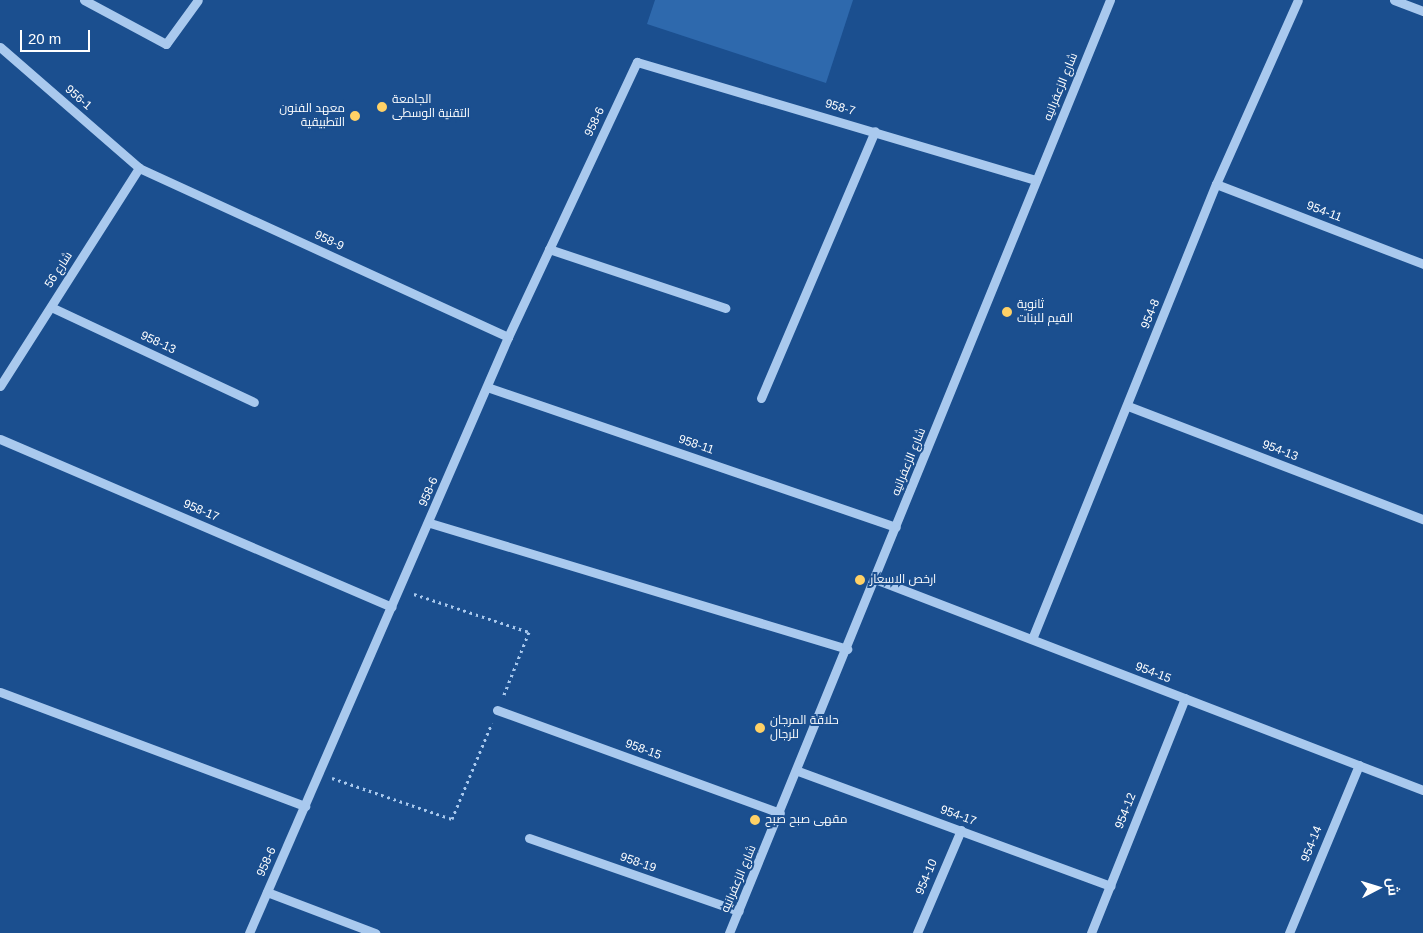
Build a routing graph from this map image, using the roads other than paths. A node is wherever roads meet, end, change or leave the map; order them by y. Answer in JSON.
{"nodes":[{"id":1,"x":84,"y":0,"type":"edge"},
{"id":2,"x":198,"y":0,"type":"edge"},
{"id":3,"x":1110,"y":0,"type":"edge"},
{"id":4,"x":1298,"y":0,"type":"edge"},
{"id":5,"x":1394,"y":0,"type":"edge"},
{"id":6,"x":1423,"y":11,"type":"edge"},
{"id":7,"x":0,"y":47,"type":"edge"},
{"id":8,"x":637,"y":62,"type":"joint"},
{"id":9,"x":875,"y":131,"type":"junction"},
{"id":10,"x":139,"y":168,"type":"junction"},
{"id":11,"x":1036,"y":180,"type":"junction"},
{"id":12,"x":1216,"y":184,"type":"junction"},
{"id":13,"x":549,"y":249,"type":"junction"},
{"id":14,"x":1423,"y":264,"type":"edge"},
{"id":15,"x":51,"y":307,"type":"junction"},
{"id":16,"x":726,"y":308,"type":"dead end"},
{"id":17,"x":508,"y":337,"type":"junction"},
{"id":18,"x":0,"y":386,"type":"edge"},
{"id":19,"x":487,"y":387,"type":"junction"},
{"id":20,"x":761,"y":398,"type":"dead end"},
{"id":21,"x":254,"y":402,"type":"dead end"},
{"id":22,"x":1128,"y":406,"type":"junction"},
{"id":23,"x":0,"y":439,"type":"edge"},
{"id":24,"x":1423,"y":519,"type":"edge"},
{"id":25,"x":430,"y":523,"type":"junction"},
{"id":26,"x":896,"y":527,"type":"junction"},
{"id":27,"x":875,"y":579,"type":"junction"},
{"id":28,"x":392,"y":607,"type":"junction"},
{"id":29,"x":1032,"y":639,"type":"junction"},
{"id":30,"x":847,"y":649,"type":"junction"},
{"id":31,"x":0,"y":692,"type":"edge"},
{"id":32,"x":1185,"y":698,"type":"junction"},
{"id":33,"x":497,"y":710,"type":"road end"},
{"id":34,"x":1358,"y":765,"type":"junction"},
{"id":35,"x":798,"y":771,"type":"junction"},
{"id":36,"x":1423,"y":790,"type":"edge"},
{"id":37,"x":305,"y":806,"type":"junction"},
{"id":38,"x":780,"y":813,"type":"junction"},
{"id":39,"x":960,"y":830,"type":"junction"},
{"id":40,"x":529,"y":838,"type":"dead end"},
{"id":41,"x":1110,"y":886,"type":"junction"},
{"id":42,"x":267,"y":892,"type":"junction"},
{"id":43,"x":739,"y":911,"type":"junction"},
{"id":44,"x":249,"y":933,"type":"edge"},
{"id":45,"x":375,"y":933,"type":"edge"},
{"id":46,"x":729,"y":933,"type":"edge"},
{"id":47,"x":917,"y":933,"type":"edge"},
{"id":48,"x":1091,"y":933,"type":"edge"},
{"id":49,"x":1289,"y":933,"type":"edge"}],
"edges":[{"from":1,"to":2,"type":"street"},
{"from":3,"to":11,"type":"street","name":"شارع الزعفرانيه"},
{"from":4,"to":12,"type":"street","name":"954-8"},
{"from":5,"to":6,"type":"street"},
{"from":7,"to":10,"type":"street","name":"956-1"},
{"from":8,"to":9,"type":"street","name":"958-7"},
{"from":8,"to":13,"type":"street","name":"958-6"},
{"from":9,"to":11,"type":"street","name":"958-7"},
{"from":9,"to":20,"type":"street"},
{"from":10,"to":15,"type":"street","name":"شارع 56"},
{"from":10,"to":17,"type":"street","name":"958-9"},
{"from":11,"to":26,"type":"street","name":"شارع الزعفرانيه"},
{"from":12,"to":14,"type":"street","name":"954-11"},
{"from":12,"to":22,"type":"street","name":"954-8"},
{"from":13,"to":16,"type":"street"},
{"from":13,"to":17,"type":"street","name":"958-6"},
{"from":15,"to":18,"type":"street","name":"شارع 56"},
{"from":15,"to":21,"type":"street","name":"958-13"},
{"from":17,"to":19,"type":"street","name":"958-6"},
{"from":19,"to":25,"type":"street","name":"958-6"},
{"from":19,"to":26,"type":"street","name":"958-11"},
{"from":22,"to":24,"type":"street","name":"954-13"},
{"from":22,"to":29,"type":"street","name":"954-8"},
{"from":23,"to":28,"type":"street","name":"958-17"},
{"from":25,"to":28,"type":"street","name":"958-6"},
{"from":25,"to":30,"type":"street"},
{"from":26,"to":27,"type":"street","name":"شارع الزعفرانيه"},
{"from":27,"to":29,"type":"street","name":"954-15"},
{"from":27,"to":30,"type":"street","name":"شارع الزعفرانيه"},
{"from":28,"to":37,"type":"street","name":"958-6"},
{"from":29,"to":32,"type":"street","name":"954-15"},
{"from":30,"to":35,"type":"street","name":"شارع الزعفرانيه"},
{"from":31,"to":37,"type":"street"},
{"from":32,"to":34,"type":"street","name":"954-15"},
{"from":32,"to":41,"type":"street","name":"954-12"},
{"from":33,"to":38,"type":"street","name":"958-15"},
{"from":34,"to":36,"type":"street","name":"954-15"},
{"from":34,"to":49,"type":"street","name":"954-14"},
{"from":35,"to":38,"type":"street","name":"شارع الزعفرانيه"},
{"from":35,"to":39,"type":"street","name":"954-17"},
{"from":37,"to":42,"type":"street","name":"958-6"},
{"from":38,"to":43,"type":"street","name":"شارع الزعفرانيه"},
{"from":39,"to":41,"type":"street","name":"954-17"},
{"from":39,"to":47,"type":"street","name":"954-10"},
{"from":40,"to":43,"type":"street","name":"958-19"},
{"from":41,"to":48,"type":"street","name":"954-12"},
{"from":42,"to":44,"type":"street","name":"958-6"},
{"from":42,"to":45,"type":"street"},
{"from":43,"to":46,"type":"street","name":"شارع الزعفرانيه"}]}
